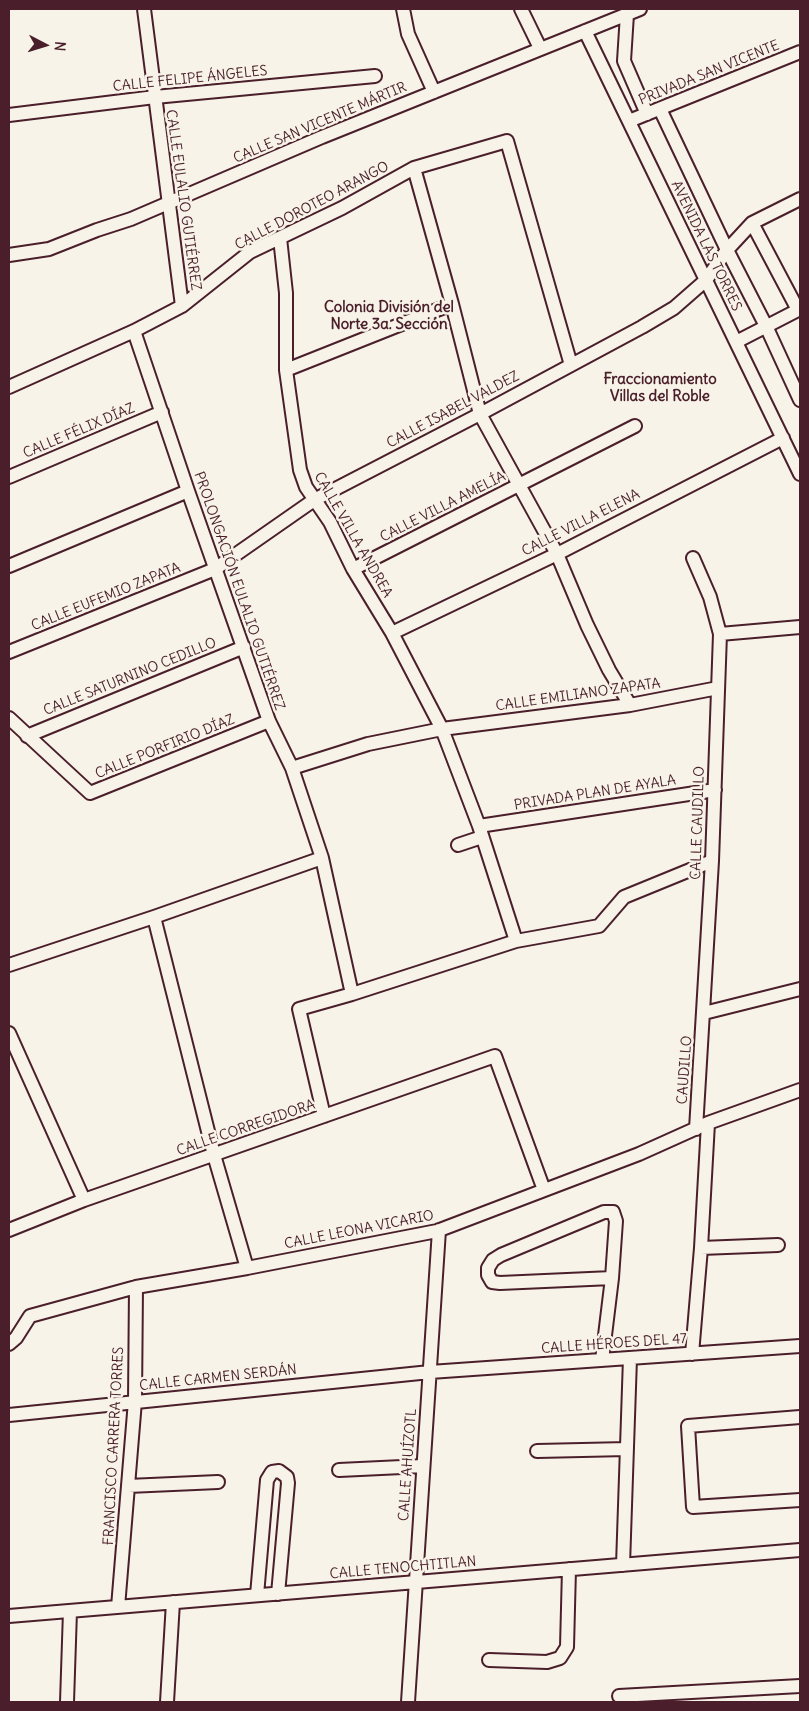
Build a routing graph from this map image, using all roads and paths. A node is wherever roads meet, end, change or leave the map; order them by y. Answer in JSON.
{"nodes":[{"id":1,"x":144,"y":9,"type":"edge"},
{"id":2,"x":403,"y":9,"type":"edge"},
{"id":3,"x":521,"y":9,"type":"edge"},
{"id":4,"x":640,"y":9,"type":"edge"},
{"id":5,"x":627,"y":14,"type":"junction"},
{"id":6,"x":585,"y":31,"type":"junction"},
{"id":7,"x":540,"y":48,"type":"junction"},
{"id":8,"x":800,"y":52,"type":"edge"},
{"id":9,"x":375,"y":76,"type":"dead end"},
{"id":10,"x":434,"y":92,"type":"junction"},
{"id":11,"x":154,"y":97,"type":"junction"},
{"id":12,"x":660,"y":109,"type":"junction"},
{"id":13,"x":647,"y":114,"type":"junction"},
{"id":14,"x":9,"y":115,"type":"edge"},
{"id":15,"x":629,"y":121,"type":"junction"},
{"id":16,"x":414,"y":168,"type":"junction"},
{"id":17,"x":800,"y":200,"type":"edge"},
{"id":18,"x":168,"y":203,"type":"junction"},
{"id":19,"x":752,"y":223,"type":"junction"},
{"id":20,"x":280,"y":238,"type":"junction"},
{"id":21,"x":727,"y":250,"type":"junction"},
{"id":22,"x":9,"y":255,"type":"edge"},
{"id":23,"x":706,"y":280,"type":"junction"},
{"id":24,"x":452,"y":304,"type":"junction"},
{"id":25,"x":182,"y":306,"type":"junction"},
{"id":26,"x":799,"y":310,"type":"edge"},
{"id":27,"x":766,"y":326,"type":"junction"},
{"id":28,"x":134,"y":332,"type":"junction"},
{"id":29,"x":736,"y":342,"type":"junction"},
{"id":30,"x":570,"y":365,"type":"junction"},
{"id":31,"x":286,"y":370,"type":"junction"},
{"id":32,"x":9,"y":387,"type":"edge"},
{"id":33,"x":800,"y":400,"type":"edge"},
{"id":34,"x":162,"y":412,"type":"junction"},
{"id":35,"x":480,"y":414,"type":"junction"},
{"id":36,"x":635,"y":426,"type":"dead end"},
{"id":37,"x":783,"y":438,"type":"junction"},
{"id":38,"x":799,"y":470,"type":"edge"},
{"id":39,"x":9,"y":477,"type":"edge"},
{"id":40,"x":519,"y":485,"type":"junction"},
{"id":41,"x":188,"y":491,"type":"junction"},
{"id":42,"x":314,"y":500,"type":"junction"},
{"id":43,"x":557,"y":554,"type":"junction"},
{"id":44,"x":694,"y":558,"type":"dead end"},
{"id":45,"x":9,"y":566,"type":"edge"},
{"id":46,"x":215,"y":569,"type":"junction"},
{"id":47,"x":354,"y":569,"type":"junction"},
{"id":48,"x":800,"y":627,"type":"edge"},
{"id":49,"x":392,"y":633,"type":"junction"},
{"id":50,"x":720,"y":634,"type":"junction"},
{"id":51,"x":244,"y":647,"type":"junction"},
{"id":52,"x":9,"y":652,"type":"edge"},
{"id":53,"x":718,"y":688,"type":"junction"},
{"id":54,"x":630,"y":705,"type":"junction"},
{"id":55,"x":9,"y":718,"type":"edge"},
{"id":56,"x":269,"y":721,"type":"junction"},
{"id":57,"x":442,"y":729,"type":"junction"},
{"id":58,"x":27,"y":736,"type":"junction"},
{"id":59,"x":292,"y":768,"type":"junction"},
{"id":60,"x":715,"y":790,"type":"junction"},
{"id":61,"x":481,"y":832,"type":"junction"},
{"id":62,"x":458,"y":844,"type":"dead end"},
{"id":63,"x":322,"y":858,"type":"junction"},
{"id":64,"x":712,"y":860,"type":"junction"},
{"id":65,"x":154,"y":917,"type":"junction"},
{"id":66,"x":516,"y":941,"type":"junction"},
{"id":67,"x":9,"y":965,"type":"edge"},
{"id":68,"x":800,"y":989,"type":"edge"},
{"id":69,"x":352,"y":994,"type":"junction"},
{"id":70,"x":704,"y":1013,"type":"junction"},
{"id":71,"x":9,"y":1033,"type":"edge"},
{"id":72,"x":800,"y":1090,"type":"edge"},
{"id":73,"x":324,"y":1116,"type":"junction"},
{"id":74,"x":708,"y":1123,"type":"junction"},
{"id":75,"x":696,"y":1128,"type":"junction"},
{"id":76,"x":214,"y":1155,"type":"junction"},
{"id":77,"x":544,"y":1190,"type":"junction"},
{"id":78,"x":84,"y":1200,"type":"junction"},
{"id":79,"x":9,"y":1230,"type":"edge"},
{"id":80,"x":439,"y":1230,"type":"junction"},
{"id":81,"x":778,"y":1245,"type":"dead end"},
{"id":82,"x":701,"y":1248,"type":"junction"},
{"id":83,"x":247,"y":1268,"type":"junction"},
{"id":84,"x":612,"y":1278,"type":"junction"},
{"id":85,"x":136,"y":1287,"type":"junction"},
{"id":86,"x":9,"y":1344,"type":"edge"},
{"id":87,"x":800,"y":1346,"type":"edge"},
{"id":88,"x":692,"y":1354,"type":"junction"},
{"id":89,"x":630,"y":1358,"type":"junction"},
{"id":90,"x":602,"y":1360,"type":"junction"},
{"id":91,"x":430,"y":1372,"type":"junction"},
{"id":92,"x":135,"y":1401,"type":"junction"},
{"id":93,"x":9,"y":1416,"type":"edge"},
{"id":94,"x":800,"y":1417,"type":"edge"},
{"id":95,"x":627,"y":1449,"type":"junction"},
{"id":96,"x":537,"y":1451,"type":"dead end"},
{"id":97,"x":424,"y":1466,"type":"junction"},
{"id":98,"x":339,"y":1470,"type":"dead end"},
{"id":99,"x":218,"y":1482,"type":"dead end"},
{"id":100,"x":128,"y":1486,"type":"junction"},
{"id":101,"x":800,"y":1500,"type":"edge"},
{"id":102,"x":800,"y":1550,"type":"edge"},
{"id":103,"x":623,"y":1565,"type":"junction"},
{"id":104,"x":569,"y":1570,"type":"junction"},
{"id":105,"x":416,"y":1582,"type":"junction"},
{"id":106,"x":278,"y":1594,"type":"junction"},
{"id":107,"x":257,"y":1595,"type":"junction"},
{"id":108,"x":173,"y":1602,"type":"junction"},
{"id":109,"x":118,"y":1607,"type":"junction"},
{"id":110,"x":70,"y":1611,"type":"junction"},
{"id":111,"x":9,"y":1616,"type":"edge"},
{"id":112,"x":489,"y":1660,"type":"dead end"},
{"id":113,"x":800,"y":1686,"type":"edge"},
{"id":114,"x":619,"y":1696,"type":"dead end"},
{"id":115,"x":67,"y":1702,"type":"edge"},
{"id":116,"x":167,"y":1702,"type":"edge"},
{"id":117,"x":408,"y":1702,"type":"edge"}],
"edges":[{"from":1,"to":11,"type":"street","name":"CALLE EULALIO GUTIÉRREZ"},
{"from":2,"to":10,"type":"street"},
{"from":3,"to":7,"type":"street"},
{"from":4,"to":5,"type":"street","name":"CALLE SAN VICENTE MÁRTIR"},
{"from":5,"to":6,"type":"street","name":"CALLE SAN VICENTE MÁRTIR"},
{"from":5,"to":13,"type":"street"},
{"from":6,"to":7,"type":"street","name":"CALLE SAN VICENTE MÁRTIR"},
{"from":6,"to":15,"type":"street","name":"AVENIDA LAS TORRES"},
{"from":7,"to":10,"type":"street","name":"CALLE SAN VICENTE MÁRTIR"},
{"from":8,"to":12,"type":"street","name":"PRIVADA SAN VICENTE"},
{"from":9,"to":11,"type":"street","name":"CALLE FELIPE ÁNGELES"},
{"from":10,"to":18,"type":"street","name":"CALLE SAN VICENTE MÁRTIR"},
{"from":11,"to":14,"type":"street","name":"CALLE FELIPE ÁNGELES"},
{"from":11,"to":18,"type":"street","name":"CALLE EULALIO GUTIÉRREZ"},
{"from":12,"to":13,"type":"street","name":"PRIVADA SAN VICENTE"},
{"from":12,"to":21,"type":"street"},
{"from":13,"to":15,"type":"street","name":"PRIVADA SAN VICENTE"},
{"from":15,"to":23,"type":"street","name":"AVENIDA LAS TORRES"},
{"from":16,"to":20,"type":"street","name":"CALLE DOROTEO ARANGO"},
{"from":16,"to":24,"type":"street"},
{"from":16,"to":30,"type":"street","name":"CALLE DOROTEO ARANGO"},
{"from":17,"to":19,"type":"street"},
{"from":18,"to":22,"type":"street","name":"CALLE SAN VICENTE MÁRTIR"},
{"from":18,"to":25,"type":"street","name":"CALLE EULALIO GUTIÉRREZ"},
{"from":19,"to":21,"type":"street","name":"CALLE ISABEL VALDEZ"},
{"from":19,"to":26,"type":"street"},
{"from":20,"to":25,"type":"street","name":"CALLE DOROTEO ARANGO"},
{"from":20,"to":31,"type":"street","name":"CALLE VILLA ANDREA"},
{"from":21,"to":23,"type":"street","name":"CALLE ISABEL VALDEZ"},
{"from":21,"to":27,"type":"street"},
{"from":23,"to":29,"type":"street","name":"AVENIDA LAS TORRES"},
{"from":23,"to":30,"type":"street","name":"CALLE ISABEL VALDEZ"},
{"from":24,"to":31,"type":"street"},
{"from":24,"to":35,"type":"street"},
{"from":25,"to":28,"type":"street","name":"CALLE DOROTEO ARANGO"},
{"from":26,"to":27,"type":"street"},
{"from":27,"to":29,"type":"street"},
{"from":27,"to":33,"type":"street"},
{"from":28,"to":32,"type":"street","name":"CALLE DOROTEO ARANGO"},
{"from":28,"to":34,"type":"street","name":"PROLONGACIÓN EULALIO GUTIÉRREZ"},
{"from":29,"to":37,"type":"street","name":"AVENIDA LAS TORRES"},
{"from":30,"to":35,"type":"street","name":"CALLE ISABEL VALDEZ"},
{"from":31,"to":42,"type":"street","name":"CALLE VILLA ANDREA"},
{"from":34,"to":39,"type":"street","name":"CALLE FÉLIX DÍAZ"},
{"from":34,"to":41,"type":"street","name":"PROLONGACIÓN EULALIO GUTIÉRREZ"},
{"from":35,"to":40,"type":"street"},
{"from":35,"to":42,"type":"street","name":"CALLE ISABEL VALDEZ"},
{"from":36,"to":40,"type":"street","name":"CALLE VILLA AMELÍA"},
{"from":37,"to":38,"type":"street","name":"AVENIDA LAS TORRES"},
{"from":37,"to":43,"type":"street","name":"CALLE VILLA ELENA"},
{"from":40,"to":43,"type":"street"},
{"from":40,"to":47,"type":"street","name":"CALLE VILLA AMELÍA"},
{"from":41,"to":45,"type":"street"},
{"from":41,"to":46,"type":"street","name":"PROLONGACIÓN EULALIO GUTIÉRREZ"},
{"from":42,"to":46,"type":"street","name":"CALLE ISABEL VALDEZ"},
{"from":42,"to":47,"type":"street","name":"CALLE VILLA ANDREA"},
{"from":43,"to":49,"type":"street","name":"CALLE VILLA ELENA"},
{"from":43,"to":54,"type":"street"},
{"from":44,"to":50,"type":"street","name":"CALLE CAUDILLO"},
{"from":46,"to":51,"type":"street","name":"PROLONGACIÓN EULALIO GUTIÉRREZ"},
{"from":46,"to":52,"type":"street","name":"CALLE EUFEMIO ZAPATA"},
{"from":47,"to":49,"type":"street","name":"CALLE VILLA ANDREA"},
{"from":48,"to":50,"type":"street"},
{"from":49,"to":57,"type":"street","name":"CALLE VILLA ANDREA"},
{"from":50,"to":53,"type":"street","name":"CALLE CAUDILLO"},
{"from":51,"to":56,"type":"street","name":"PROLONGACIÓN EULALIO GUTIÉRREZ"},
{"from":51,"to":58,"type":"street","name":"CALLE SATURNINO CEDILLO"},
{"from":53,"to":54,"type":"street","name":"CALLE EMILIANO ZAPATA"},
{"from":53,"to":60,"type":"street","name":"CALLE CAUDILLO"},
{"from":54,"to":57,"type":"street","name":"CALLE EMILIANO ZAPATA"},
{"from":55,"to":58,"type":"street","name":"CALLE PORFIRIO DÍAZ"},
{"from":56,"to":58,"type":"street","name":"CALLE PORFIRIO DÍAZ"},
{"from":56,"to":59,"type":"street","name":"PROLONGACIÓN EULALIO GUTIÉRREZ"},
{"from":57,"to":59,"type":"street","name":"CALLE EMILIANO ZAPATA"},
{"from":57,"to":61,"type":"street","name":"CALLE VILLA ANDREA"},
{"from":59,"to":63,"type":"street","name":"PROLONGACIÓN EULALIO GUTIÉRREZ"},
{"from":60,"to":61,"type":"street","name":"PRIVADA PLAN DE AYALA"},
{"from":60,"to":64,"type":"street","name":"CALLE CAUDILLO"},
{"from":61,"to":62,"type":"street","name":"PRIVADA PLAN DE AYALA"},
{"from":61,"to":66,"type":"street","name":"CALLE VILLA ANDREA"},
{"from":63,"to":65,"type":"street"},
{"from":63,"to":69,"type":"street","name":"PROLONGACIÓN EULALIO GUTIÉRREZ"},
{"from":64,"to":66,"type":"street"},
{"from":64,"to":70,"type":"street","name":"CALLE CAUDILLO"},
{"from":65,"to":67,"type":"street"},
{"from":65,"to":76,"type":"street"},
{"from":66,"to":69,"type":"street"},
{"from":68,"to":70,"type":"street"},
{"from":69,"to":73,"type":"street"},
{"from":70,"to":75,"type":"street","name":"CAUDILLO"},
{"from":71,"to":78,"type":"street"},
{"from":72,"to":74,"type":"street","name":"CALLE LEONA VICARIO"},
{"from":73,"to":76,"type":"street","name":"CALLE CORREGIDORA"},
{"from":73,"to":77,"type":"street","name":"CALLE CORREGIDORA"},
{"from":74,"to":75,"type":"street","name":"CALLE LEONA VICARIO"},
{"from":74,"to":82,"type":"street"},
{"from":75,"to":77,"type":"street","name":"CALLE LEONA VICARIO"},
{"from":76,"to":78,"type":"street","name":"CALLE CORREGIDORA"},
{"from":76,"to":83,"type":"street"},
{"from":77,"to":80,"type":"street","name":"CALLE LEONA VICARIO"},
{"from":78,"to":79,"type":"street","name":"CALLE CORREGIDORA"},
{"from":80,"to":83,"type":"street","name":"CALLE LEONA VICARIO"},
{"from":80,"to":91,"type":"street","name":"CALLE AHUÍZOTL"},
{"from":81,"to":82,"type":"street"},
{"from":82,"to":88,"type":"street"},
{"from":83,"to":85,"type":"street","name":"CALLE LEONA VICARIO"},
{"from":84,"to":84,"type":"street"},
{"from":84,"to":90,"type":"street"},
{"from":85,"to":86,"type":"street","name":"CALLE LEONA VICARIO"},
{"from":85,"to":92,"type":"street","name":"FRANCISCO CARRERA TORRES"},
{"from":87,"to":88,"type":"street","name":"CALLE HÉROES DEL 47"},
{"from":88,"to":89,"type":"street","name":"CALLE HÉROES DEL 47"},
{"from":89,"to":90,"type":"street","name":"CALLE HÉROES DEL 47"},
{"from":89,"to":95,"type":"street"},
{"from":90,"to":91,"type":"street","name":"CALLE HÉROES DEL 47"},
{"from":91,"to":92,"type":"street","name":"CALLE CARMEN SERDÁN"},
{"from":91,"to":97,"type":"street","name":"CALLE AHUÍZOTL"},
{"from":92,"to":93,"type":"street","name":"CALLE CARMEN SERDÁN"},
{"from":92,"to":100,"type":"street","name":"FRANCISCO CARRERA TORRES"},
{"from":94,"to":101,"type":"street"},
{"from":95,"to":96,"type":"street"},
{"from":95,"to":103,"type":"street"},
{"from":97,"to":98,"type":"street"},
{"from":97,"to":105,"type":"street","name":"CALLE AHUÍZOTL"},
{"from":99,"to":100,"type":"street"},
{"from":100,"to":109,"type":"street","name":"FRANCISCO CARRERA TORRES"},
{"from":102,"to":103,"type":"street","name":"CALLE TENOCHTITLAN"},
{"from":103,"to":104,"type":"street","name":"CALLE TENOCHTITLAN"},
{"from":104,"to":105,"type":"street","name":"CALLE TENOCHTITLAN"},
{"from":104,"to":112,"type":"street"},
{"from":105,"to":106,"type":"street","name":"CALLE TENOCHTITLAN"},
{"from":105,"to":117,"type":"street","name":"CALLE AHUÍZOTL"},
{"from":106,"to":107,"type":"street","name":"CALLE TENOCHTITLAN"},
{"from":106,"to":107,"type":"street"},
{"from":107,"to":108,"type":"street","name":"CALLE TENOCHTITLAN"},
{"from":108,"to":109,"type":"street","name":"CALLE TENOCHTITLAN"},
{"from":108,"to":116,"type":"street"},
{"from":109,"to":110,"type":"street","name":"CALLE TENOCHTITLAN"},
{"from":110,"to":111,"type":"street","name":"CALLE TENOCHTITLAN"},
{"from":110,"to":115,"type":"street"},
{"from":113,"to":114,"type":"street"}]}
